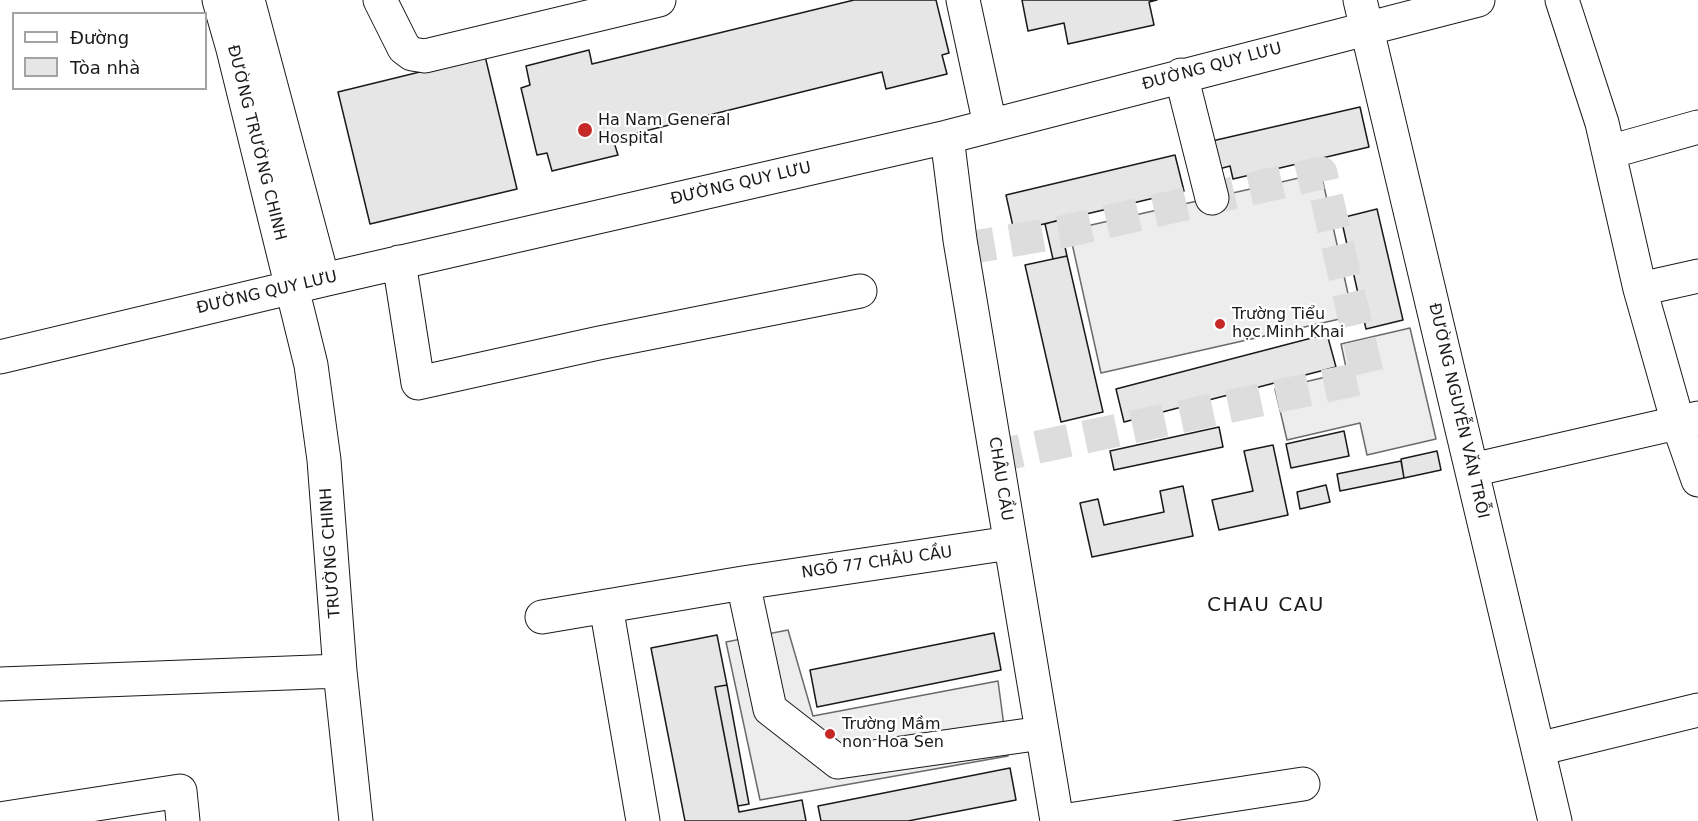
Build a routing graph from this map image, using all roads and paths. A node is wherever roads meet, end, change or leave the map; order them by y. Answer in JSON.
{"nodes":[{"id":1,"x":219,"y":0,"type":"edge"},
{"id":2,"x":248,"y":0,"type":"edge"},
{"id":3,"x":380,"y":0,"type":"edge"},
{"id":4,"x":659,"y":0,"type":"edge"},
{"id":5,"x":963,"y":0,"type":"edge"},
{"id":6,"x":1478,"y":0,"type":"edge"},
{"id":7,"x":1562,"y":0,"type":"edge"},
{"id":8,"x":1363,"y":14,"type":"edge"},
{"id":9,"x":1181,"y":75,"type":"junction"},
{"id":10,"x":990,"y":125,"type":"junction"},
{"id":11,"x":1698,"y":127,"type":"edge"},
{"id":12,"x":947,"y":137,"type":"junction"},
{"id":13,"x":271,"y":142,"type":"junction"},
{"id":14,"x":1609,"y":152,"type":"junction"},
{"id":15,"x":1212,"y":198,"type":"dead end"},
{"id":16,"x":399,"y":262,"type":"junction"},
{"id":17,"x":1698,"y":276,"type":"edge"},
{"id":18,"x":323,"y":280,"type":"junction"},
{"id":19,"x":291,"y":287,"type":"junction"},
{"id":20,"x":1640,"y":289,"type":"junction"},
{"id":21,"x":860,"y":291,"type":"dead end"},
{"id":22,"x":0,"y":357,"type":"edge"},
{"id":23,"x":1688,"y":421,"type":"edge"},
{"id":24,"x":1472,"y":470,"type":"junction"},
{"id":25,"x":1698,"y":480,"type":"edge"},
{"id":26,"x":1010,"y":543,"type":"junction"},
{"id":27,"x":743,"y":583,"type":"junction"},
{"id":28,"x":606,"y":606,"type":"junction"},
{"id":29,"x":542,"y":617,"type":"dead end"},
{"id":30,"x":340,"y":671,"type":"junction"},
{"id":31,"x":0,"y":684,"type":"edge"},
{"id":32,"x":1698,"y":710,"type":"edge"},
{"id":33,"x":1042,"y":733,"type":"junction"},
{"id":34,"x":1538,"y":749,"type":"junction"},
{"id":35,"x":1303,"y":784,"type":"dead end"},
{"id":36,"x":181,"y":806,"type":"edge"},
{"id":37,"x":0,"y":819,"type":"edge"},
{"id":38,"x":356,"y":821,"type":"edge"},
{"id":39,"x":643,"y":821,"type":"edge"},
{"id":40,"x":1057,"y":821,"type":"edge"},
{"id":41,"x":1062,"y":821,"type":"edge"},
{"id":42,"x":1556,"y":821,"type":"edge"}],
"edges":[{"from":1,"to":13,"type":"street","name":"ĐƯỜNG TRƯỜNG CHINH"},
{"from":2,"to":13,"type":"street","name":"ĐƯỜNG TRƯỜNG CHINH"},
{"from":3,"to":4,"type":"street"},
{"from":5,"to":10,"type":"street"},
{"from":6,"to":8,"type":"street","name":"ĐƯỜNG QUY LƯU"},
{"from":7,"to":14,"type":"street"},
{"from":8,"to":9,"type":"street","name":"ĐƯỜNG QUY LƯU"},
{"from":8,"to":24,"type":"street","name":"ĐƯỜNG NGUYỄN VĂN TRỖI"},
{"from":9,"to":10,"type":"street","name":"ĐƯỜNG QUY LƯU"},
{"from":9,"to":15,"type":"street"},
{"from":10,"to":12,"type":"street","name":"ĐƯỜNG QUY LƯU"},
{"from":11,"to":14,"type":"street"},
{"from":12,"to":16,"type":"street","name":"ĐƯỜNG QUY LƯU"},
{"from":12,"to":26,"type":"street","name":"CHÂU CẦU"},
{"from":13,"to":18,"type":"street","name":"ĐƯỜNG TRƯỜNG CHINH"},
{"from":13,"to":19,"type":"street","name":"ĐƯỜNG TRƯỜNG CHINH"},
{"from":14,"to":20,"type":"street"},
{"from":16,"to":18,"type":"street","name":"ĐƯỜNG QUY LƯU"},
{"from":16,"to":21,"type":"street"},
{"from":17,"to":20,"type":"street"},
{"from":18,"to":19,"type":"street","name":"ĐƯỜNG QUY LƯU"},
{"from":19,"to":22,"type":"street","name":"ĐƯỜNG QUY LƯU"},
{"from":19,"to":30,"type":"street","name":"TRƯỜNG CHINH"},
{"from":20,"to":23,"type":"street"},
{"from":23,"to":24,"type":"street"},
{"from":23,"to":25,"type":"street"},
{"from":24,"to":34,"type":"street","name":"ĐƯỜNG NGUYỄN VĂN TRỖI"},
{"from":26,"to":27,"type":"street","name":"NGÕ 77 CHÂU CẦU"},
{"from":26,"to":33,"type":"street","name":"CHÂU CẦU"},
{"from":27,"to":28,"type":"street","name":"NGÕ 77 CHÂU CẦU"},
{"from":27,"to":33,"type":"street"},
{"from":28,"to":29,"type":"street","name":"NGÕ 77 CHÂU CẦU"},
{"from":28,"to":39,"type":"street"},
{"from":30,"to":31,"type":"street"},
{"from":30,"to":38,"type":"street","name":"TRƯỜNG CHINH"},
{"from":32,"to":34,"type":"street"},
{"from":33,"to":40,"type":"street","name":"CHÂU CẦU"},
{"from":34,"to":42,"type":"street","name":"ĐƯỜNG NGUYỄN VĂN TRỖI"},
{"from":35,"to":41,"type":"street"},
{"from":36,"to":37,"type":"street"}]}
